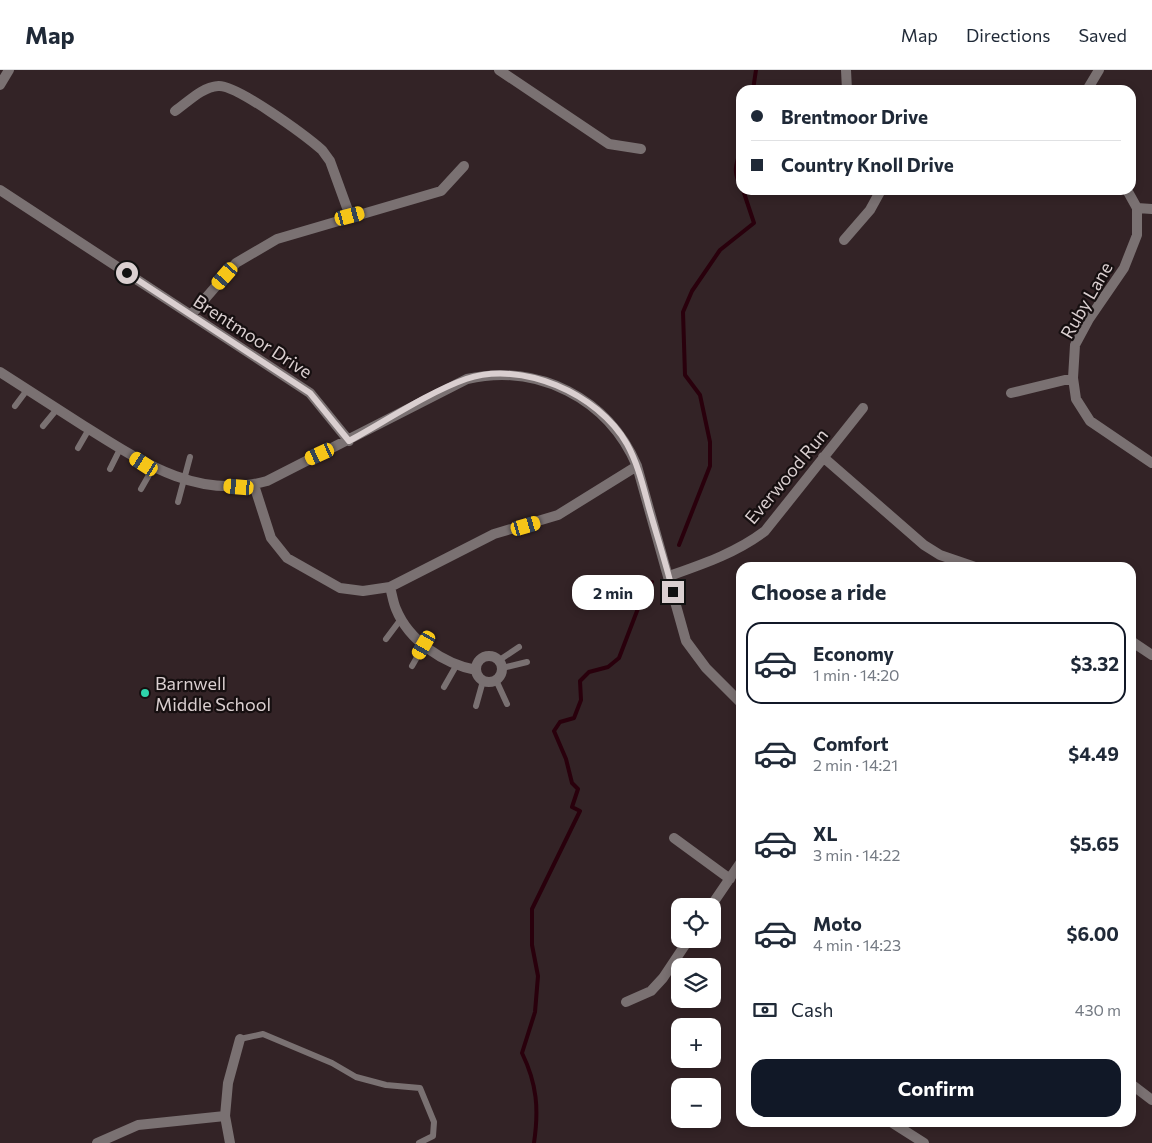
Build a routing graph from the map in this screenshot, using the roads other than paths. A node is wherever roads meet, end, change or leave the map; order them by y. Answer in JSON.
{"nodes":[{"id":1,"x":9,"y":70,"type":"edge"},
{"id":2,"x":500,"y":70,"type":"edge"},
{"id":3,"x":846,"y":70,"type":"edge"},
{"id":4,"x":1099,"y":70,"type":"edge"},
{"id":5,"x":0,"y":85,"type":"edge"},
{"id":6,"x":847,"y":85,"type":"edge"},
{"id":7,"x":1090,"y":85,"type":"edge"},
{"id":8,"x":175,"y":111,"type":"dead end"},
{"id":9,"x":641,"y":149,"type":"dead end"},
{"id":10,"x":464,"y":166,"type":"dead end"},
{"id":11,"x":0,"y":190,"type":"edge"},
{"id":12,"x":878,"y":195,"type":"edge"},
{"id":13,"x":1130,"y":195,"type":"edge"},
{"id":14,"x":1137,"y":208,"type":"junction"},
{"id":15,"x":1152,"y":209,"type":"edge"},
{"id":16,"x":350,"y":216,"type":"junction"},
{"id":17,"x":844,"y":240,"type":"dead end"},
{"id":18,"x":191,"y":314,"type":"junction"},
{"id":19,"x":0,"y":372,"type":"edge"},
{"id":20,"x":1073,"y":378,"type":"junction"},
{"id":21,"x":27,"y":390,"type":"junction"},
{"id":22,"x":1011,"y":393,"type":"dead end"},
{"id":23,"x":15,"y":406,"type":"dead end"},
{"id":24,"x":864,"y":408,"type":"dead end"},
{"id":25,"x":57,"y":409,"type":"junction"},
{"id":26,"x":43,"y":426,"type":"dead end"},
{"id":27,"x":89,"y":429,"type":"junction"},
{"id":28,"x":349,"y":441,"type":"junction"},
{"id":29,"x":78,"y":448,"type":"dead end"},
{"id":30,"x":120,"y":449,"type":"junction"},
{"id":31,"x":190,"y":457,"type":"dead end"},
{"id":32,"x":823,"y":457,"type":"junction"},
{"id":33,"x":1152,"y":464,"type":"edge"},
{"id":34,"x":637,"y":466,"type":"junction"},
{"id":35,"x":153,"y":468,"type":"junction"},
{"id":36,"x":110,"y":469,"type":"dead end"},
{"id":37,"x":184,"y":478,"type":"junction"},
{"id":38,"x":254,"y":485,"type":"junction"},
{"id":39,"x":141,"y":489,"type":"dead end"},
{"id":40,"x":178,"y":502,"type":"dead end"},
{"id":41,"x":960,"y":562,"type":"edge"},
{"id":42,"x":669,"y":576,"type":"junction"},
{"id":43,"x":390,"y":587,"type":"junction"},
{"id":44,"x":401,"y":619,"type":"junction"},
{"id":45,"x":386,"y":639,"type":"dead end"},
{"id":46,"x":1136,"y":644,"type":"edge"},
{"id":47,"x":424,"y":645,"type":"junction"},
{"id":48,"x":519,"y":647,"type":"dead end"},
{"id":49,"x":1152,"y":655,"type":"edge"},
{"id":50,"x":527,"y":662,"type":"dead end"},
{"id":51,"x":500,"y":664,"type":"junction"},
{"id":52,"x":412,"y":666,"type":"dead end"},
{"id":53,"x":456,"y":666,"type":"junction"},
{"id":54,"x":476,"y":670,"type":"junction"},
{"id":55,"x":496,"y":680,"type":"junction"},
{"id":56,"x":483,"y":681,"type":"junction"},
{"id":57,"x":444,"y":687,"type":"dead end"},
{"id":58,"x":736,"y":698,"type":"edge"},
{"id":59,"x":507,"y":704,"type":"dead end"},
{"id":60,"x":476,"y":706,"type":"dead end"},
{"id":61,"x":674,"y":838,"type":"dead end"},
{"id":62,"x":736,"y":870,"type":"edge"},
{"id":63,"x":730,"y":879,"type":"junction"},
{"id":64,"x":717,"y":898,"type":"edge"},
{"id":65,"x":683,"y":948,"type":"edge"},
{"id":66,"x":626,"y":1002,"type":"dead end"},
{"id":67,"x":240,"y":1039,"type":"joint"},
{"id":68,"x":1136,"y":1088,"type":"edge"},
{"id":69,"x":1152,"y":1100,"type":"edge"},
{"id":70,"x":225,"y":1116,"type":"junction"},
{"id":71,"x":899,"y":1127,"type":"edge"},
{"id":72,"x":97,"y":1143,"type":"edge"},
{"id":73,"x":230,"y":1143,"type":"edge"},
{"id":74,"x":419,"y":1143,"type":"edge"},
{"id":75,"x":923,"y":1143,"type":"edge"}],
"edges":[{"from":1,"to":5,"type":"street"},
{"from":2,"to":9,"type":"street"},
{"from":3,"to":6,"type":"street"},
{"from":4,"to":7,"type":"street"},
{"from":8,"to":16,"type":"street"},
{"from":10,"to":16,"type":"street"},
{"from":11,"to":18,"type":"street","name":"Brentmoor Drive"},
{"from":12,"to":17,"type":"street"},
{"from":13,"to":14,"type":"street"},
{"from":14,"to":15,"type":"street"},
{"from":14,"to":20,"type":"street","name":"Ruby Lane"},
{"from":16,"to":18,"type":"street"},
{"from":18,"to":28,"type":"street","name":"Brentmoor Drive"},
{"from":19,"to":21,"type":"street"},
{"from":20,"to":22,"type":"street"},
{"from":20,"to":33,"type":"street","name":"Ruby Lane"},
{"from":21,"to":23,"type":"lane"},
{"from":21,"to":25,"type":"street"},
{"from":24,"to":32,"type":"street","name":"Everwood Run"},
{"from":25,"to":26,"type":"lane"},
{"from":25,"to":27,"type":"street"},
{"from":27,"to":29,"type":"lane"},
{"from":27,"to":30,"type":"street"},
{"from":28,"to":34,"type":"street"},
{"from":28,"to":38,"type":"street"},
{"from":30,"to":35,"type":"street"},
{"from":30,"to":36,"type":"lane"},
{"from":31,"to":37,"type":"lane"},
{"from":32,"to":41,"type":"street"},
{"from":32,"to":42,"type":"street","name":"Everwood Run"},
{"from":34,"to":42,"type":"street"},
{"from":34,"to":43,"type":"street"},
{"from":35,"to":37,"type":"street"},
{"from":35,"to":39,"type":"lane"},
{"from":37,"to":38,"type":"street"},
{"from":37,"to":40,"type":"lane"},
{"from":38,"to":43,"type":"street"},
{"from":42,"to":58,"type":"street"},
{"from":43,"to":44,"type":"street"},
{"from":44,"to":45,"type":"lane"},
{"from":44,"to":47,"type":"street"},
{"from":46,"to":49,"type":"street"},
{"from":47,"to":52,"type":"lane"},
{"from":47,"to":53,"type":"street"},
{"from":48,"to":51,"type":"lane"},
{"from":50,"to":51,"type":"lane"},
{"from":51,"to":54,"type":"street"},
{"from":51,"to":55,"type":"street"},
{"from":53,"to":54,"type":"street"},
{"from":53,"to":57,"type":"lane"},
{"from":54,"to":56,"type":"street"},
{"from":55,"to":56,"type":"street"},
{"from":55,"to":59,"type":"lane"},
{"from":56,"to":60,"type":"lane"},
{"from":61,"to":63,"type":"street"},
{"from":62,"to":63,"type":"street"},
{"from":63,"to":64,"type":"street"},
{"from":65,"to":66,"type":"street"},
{"from":67,"to":70,"type":"street"},
{"from":67,"to":74,"type":"lane"},
{"from":68,"to":69,"type":"street"},
{"from":70,"to":72,"type":"street"},
{"from":70,"to":73,"type":"street"},
{"from":71,"to":75,"type":"street"}]}
